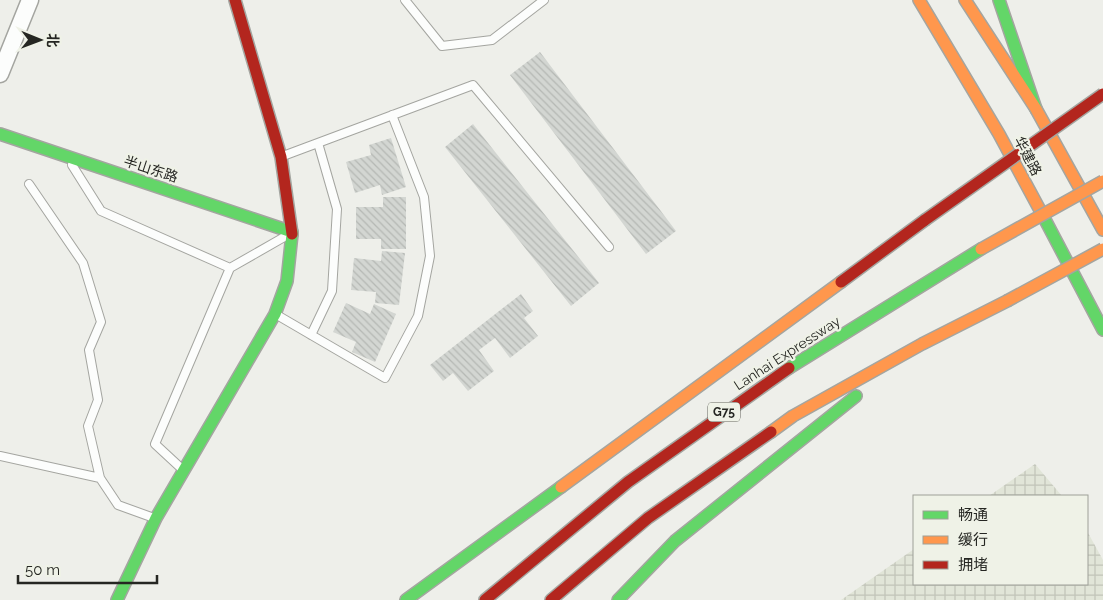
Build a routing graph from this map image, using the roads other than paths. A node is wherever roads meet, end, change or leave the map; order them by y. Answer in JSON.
{"nodes":[{"id":1,"x":30,"y":0,"type":"edge"},
{"id":2,"x":235,"y":0,"type":"edge"},
{"id":3,"x":405,"y":0,"type":"edge"},
{"id":4,"x":544,"y":0,"type":"edge"},
{"id":5,"x":919,"y":0,"type":"edge"},
{"id":6,"x":965,"y":0,"type":"edge"},
{"id":7,"x":999,"y":0,"type":"edge"},
{"id":8,"x":0,"y":74,"type":"edge"},
{"id":9,"x":1103,"y":94,"type":"edge"},
{"id":10,"x":1036,"y":109,"type":"junction"},
{"id":11,"x":392,"y":115,"type":"junction"},
{"id":12,"x":0,"y":134,"type":"edge"},
{"id":13,"x":318,"y":143,"type":"junction"},
{"id":14,"x":66,"y":156,"type":"junction"},
{"id":15,"x":281,"y":157,"type":"junction"},
{"id":16,"x":1103,"y":182,"type":"edge"},
{"id":17,"x":29,"y":184,"type":"dead end"},
{"id":18,"x":1103,"y":230,"type":"edge"},
{"id":19,"x":292,"y":232,"type":"junction"},
{"id":20,"x":609,"y":247,"type":"dead end"},
{"id":21,"x":1103,"y":249,"type":"edge"},
{"id":22,"x":230,"y":268,"type":"junction"},
{"id":23,"x":275,"y":314,"type":"junction"},
{"id":24,"x":1103,"y":330,"type":"edge"},
{"id":25,"x":311,"y":335,"type":"junction"},
{"id":26,"x":922,"y":344,"type":"junction"},
{"id":27,"x":0,"y":456,"type":"edge"},
{"id":28,"x":184,"y":472,"type":"junction"},
{"id":29,"x":100,"y":478,"type":"junction"},
{"id":30,"x":156,"y":518,"type":"junction"},
{"id":31,"x":117,"y":600,"type":"edge"},
{"id":32,"x":406,"y":600,"type":"edge"},
{"id":33,"x":485,"y":600,"type":"edge"},
{"id":34,"x":551,"y":600,"type":"edge"},
{"id":35,"x":618,"y":600,"type":"edge"}],
"edges":[{"from":1,"to":8,"type":"street"},
{"from":2,"to":15,"type":"main road"},
{"from":3,"to":4,"type":"lane"},
{"from":5,"to":24,"type":"main road","name":"华建路"},
{"from":6,"to":10,"type":"main road"},
{"from":7,"to":10,"type":"main road"},
{"from":9,"to":32,"type":"main road","bridge":true},
{"from":10,"to":18,"type":"main road"},
{"from":11,"to":13,"type":"lane"},
{"from":11,"to":20,"type":"lane"},
{"from":11,"to":25,"type":"lane"},
{"from":12,"to":14,"type":"main road","name":"半山东路"},
{"from":13,"to":15,"type":"lane"},
{"from":13,"to":25,"type":"lane"},
{"from":14,"to":19,"type":"main road","name":"半山东路"},
{"from":14,"to":22,"type":"lane"},
{"from":15,"to":19,"type":"main road"},
{"from":16,"to":33,"type":"main road","name":"Lanhai Expressway","number":"G75","bridge":true},
{"from":17,"to":29,"type":"lane"},
{"from":19,"to":22,"type":"lane"},
{"from":19,"to":23,"type":"main road"},
{"from":21,"to":26,"type":"main road","bridge":true},
{"from":22,"to":28,"type":"lane"},
{"from":23,"to":25,"type":"lane"},
{"from":23,"to":28,"type":"main road"},
{"from":26,"to":34,"type":"main road"},
{"from":26,"to":35,"type":"main road"},
{"from":27,"to":29,"type":"lane"},
{"from":28,"to":30,"type":"main road"},
{"from":29,"to":30,"type":"lane"},
{"from":30,"to":31,"type":"main road"}]}
